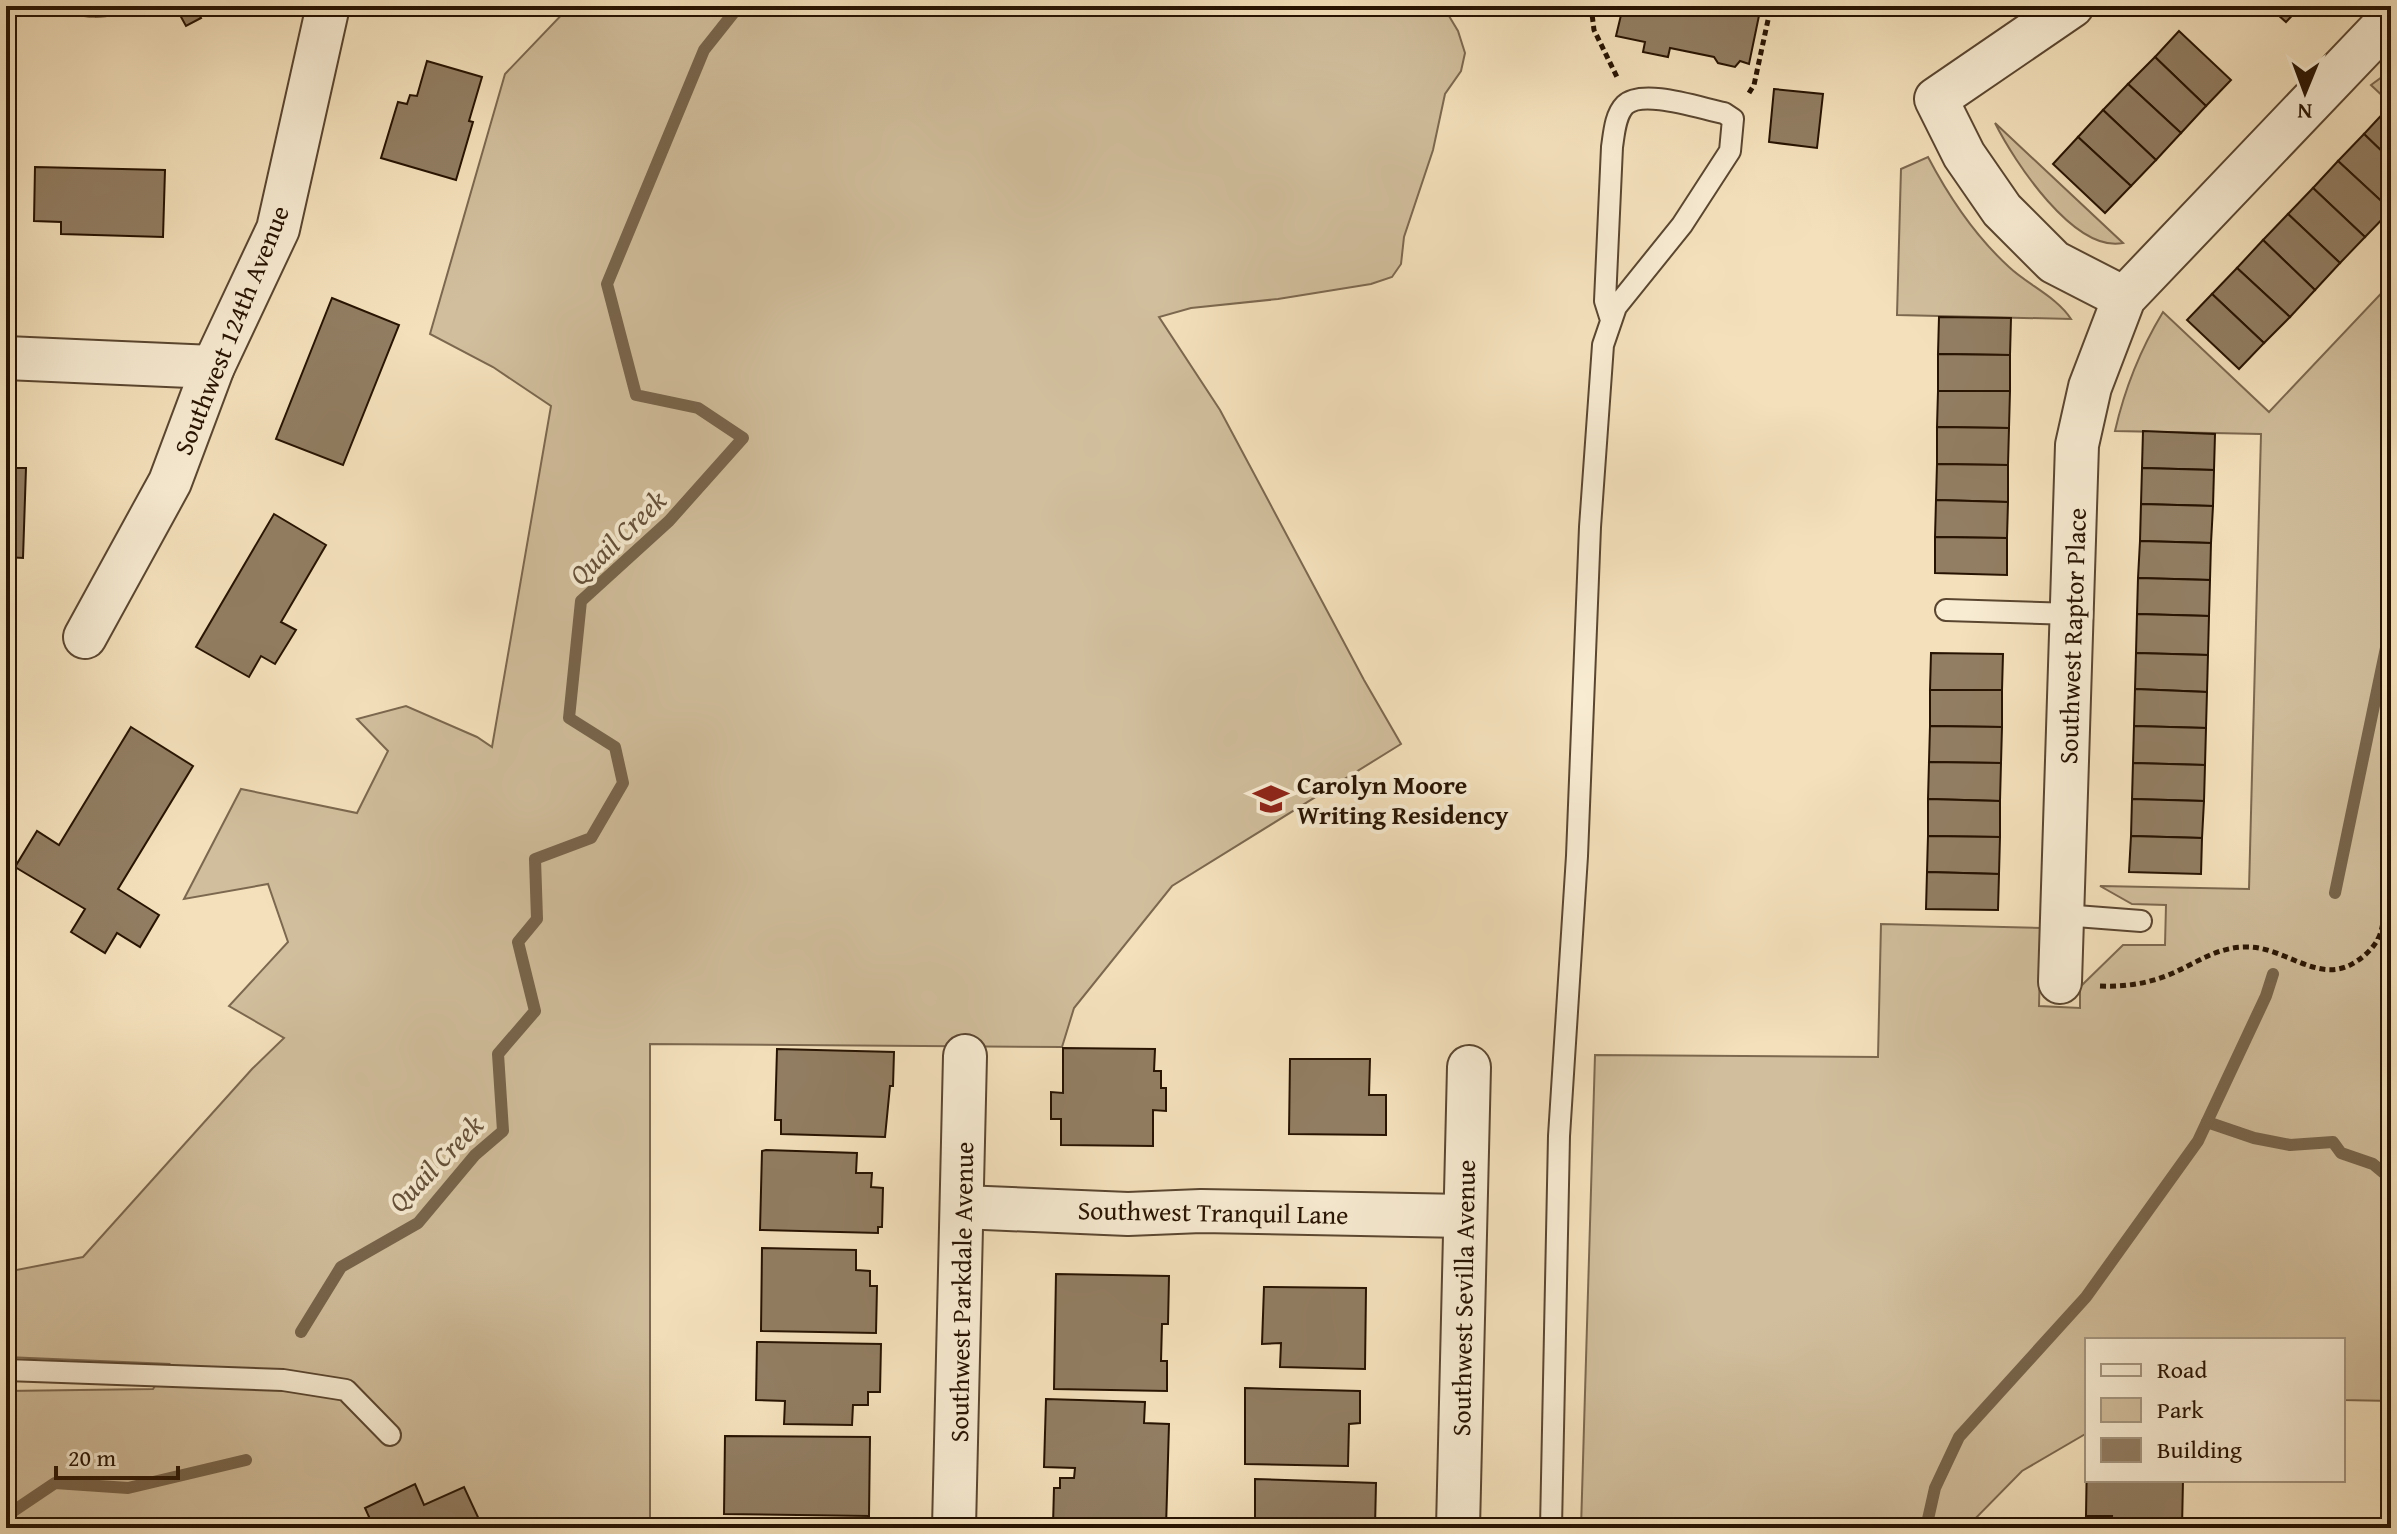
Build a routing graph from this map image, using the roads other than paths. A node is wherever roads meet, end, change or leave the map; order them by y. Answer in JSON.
{"nodes":[{"id":1,"x":328,"y":6,"type":"edge"},
{"id":2,"x":2072,"y":6,"type":"edge"},
{"id":3,"x":2391,"y":18,"type":"edge"},
{"id":4,"x":2124,"y":298,"type":"junction"},
{"id":5,"x":1611,"y":320,"type":"junction"},
{"id":6,"x":6,"y":358,"type":"edge"},
{"id":7,"x":213,"y":367,"type":"junction"},
{"id":8,"x":1946,"y":610,"type":"dead end"},
{"id":9,"x":2073,"y":614,"type":"junction"},
{"id":10,"x":85,"y":637,"type":"dead end"},
{"id":11,"x":2063,"y":915,"type":"junction"},
{"id":12,"x":2141,"y":921,"type":"dead end"},
{"id":13,"x":2060,"y":982,"type":"road end"},
{"id":14,"x":965,"y":1056,"type":"dead end"},
{"id":15,"x":1469,"y":1067,"type":"dead end"},
{"id":16,"x":962,"y":1207,"type":"junction"},
{"id":17,"x":1464,"y":1216,"type":"junction"},
{"id":18,"x":6,"y":1370,"type":"edge"},
{"id":19,"x":390,"y":1435,"type":"dead end"},
{"id":20,"x":954,"y":1528,"type":"edge"},
{"id":21,"x":1458,"y":1528,"type":"edge"},
{"id":22,"x":1551,"y":1528,"type":"edge"}],
"edges":[{"from":1,"to":7,"type":"street","name":"Southwest 124th Avenue"},
{"from":2,"to":4,"type":"street"},
{"from":3,"to":4,"type":"street","name":"Southwest Raptor Place"},
{"from":4,"to":9,"type":"street","name":"Southwest Raptor Place"},
{"from":5,"to":5,"type":"lane"},
{"from":5,"to":22,"type":"lane"},
{"from":6,"to":7,"type":"street"},
{"from":7,"to":10,"type":"street","name":"Southwest 124th Avenue"},
{"from":8,"to":9,"type":"lane"},
{"from":9,"to":11,"type":"street","name":"Southwest Raptor Place"},
{"from":11,"to":12,"type":"lane"},
{"from":11,"to":13,"type":"street","name":"Southwest Raptor Place"},
{"from":14,"to":16,"type":"street","name":"Southwest Parkdale Avenue"},
{"from":15,"to":17,"type":"street","name":"Southwest Sevilla Avenue"},
{"from":16,"to":17,"type":"street","name":"Southwest Tranquil Lane"},
{"from":16,"to":20,"type":"street","name":"Southwest Parkdale Avenue"},
{"from":17,"to":21,"type":"street","name":"Southwest Sevilla Avenue"},
{"from":18,"to":19,"type":"lane"}]}
